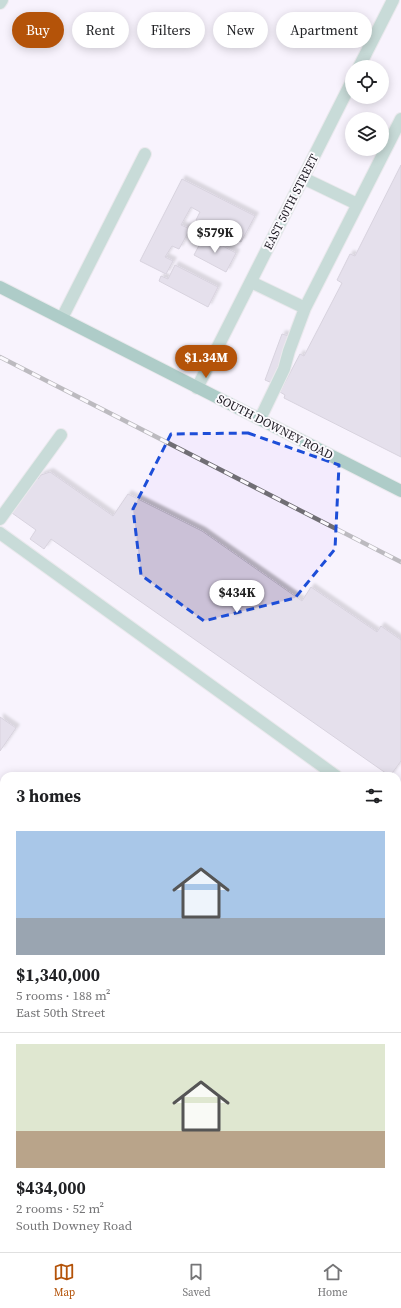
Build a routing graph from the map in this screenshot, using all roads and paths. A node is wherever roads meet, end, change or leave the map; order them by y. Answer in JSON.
{"nodes":[{"id":1,"x":2,"y":0,"type":"edge"},
{"id":2,"x":393,"y":0,"type":"edge"},
{"id":3,"x":0,"y":3,"type":"edge"},
{"id":4,"x":363,"y":60,"type":"edge"},
{"id":5,"x":345,"y":95,"type":"edge"},
{"id":6,"x":401,"y":119,"type":"edge"},
{"id":7,"x":144,"y":154,"type":"dead end"},
{"id":8,"x":303,"y":178,"type":"junction"},
{"id":9,"x":357,"y":204,"type":"junction"},
{"id":10,"x":251,"y":282,"type":"junction"},
{"id":11,"x":0,"y":287,"type":"edge"},
{"id":12,"x":305,"y":308,"type":"junction"},
{"id":13,"x":62,"y":318,"type":"junction"},
{"id":14,"x":197,"y":388,"type":"junction"},
{"id":15,"x":260,"y":420,"type":"junction"},
{"id":16,"x":61,"y":435,"type":"dead end"},
{"id":17,"x":401,"y":491,"type":"edge"},
{"id":18,"x":0,"y":519,"type":"edge"},
{"id":19,"x":0,"y":533,"type":"edge"},
{"id":20,"x":330,"y":772,"type":"edge"}],
"edges":[{"from":1,"to":3,"type":"street"},
{"from":2,"to":4,"type":"street"},
{"from":5,"to":8,"type":"street","name":"EAST 50TH STREET"},
{"from":6,"to":9,"type":"street"},
{"from":7,"to":13,"type":"street"},
{"from":8,"to":9,"type":"street"},
{"from":8,"to":10,"type":"street","name":"EAST 50TH STREET"},
{"from":9,"to":12,"type":"street"},
{"from":10,"to":12,"type":"street"},
{"from":10,"to":14,"type":"street","name":"EAST 50TH STREET"},
{"from":11,"to":13,"type":"main road","name":"SOUTH DOWNEY ROAD"},
{"from":12,"to":15,"type":"street"},
{"from":13,"to":14,"type":"main road","name":"SOUTH DOWNEY ROAD"},
{"from":14,"to":15,"type":"main road","name":"SOUTH DOWNEY ROAD"},
{"from":15,"to":17,"type":"main road","name":"SOUTH DOWNEY ROAD"},
{"from":16,"to":18,"type":"street"},
{"from":19,"to":20,"type":"street"}]}
